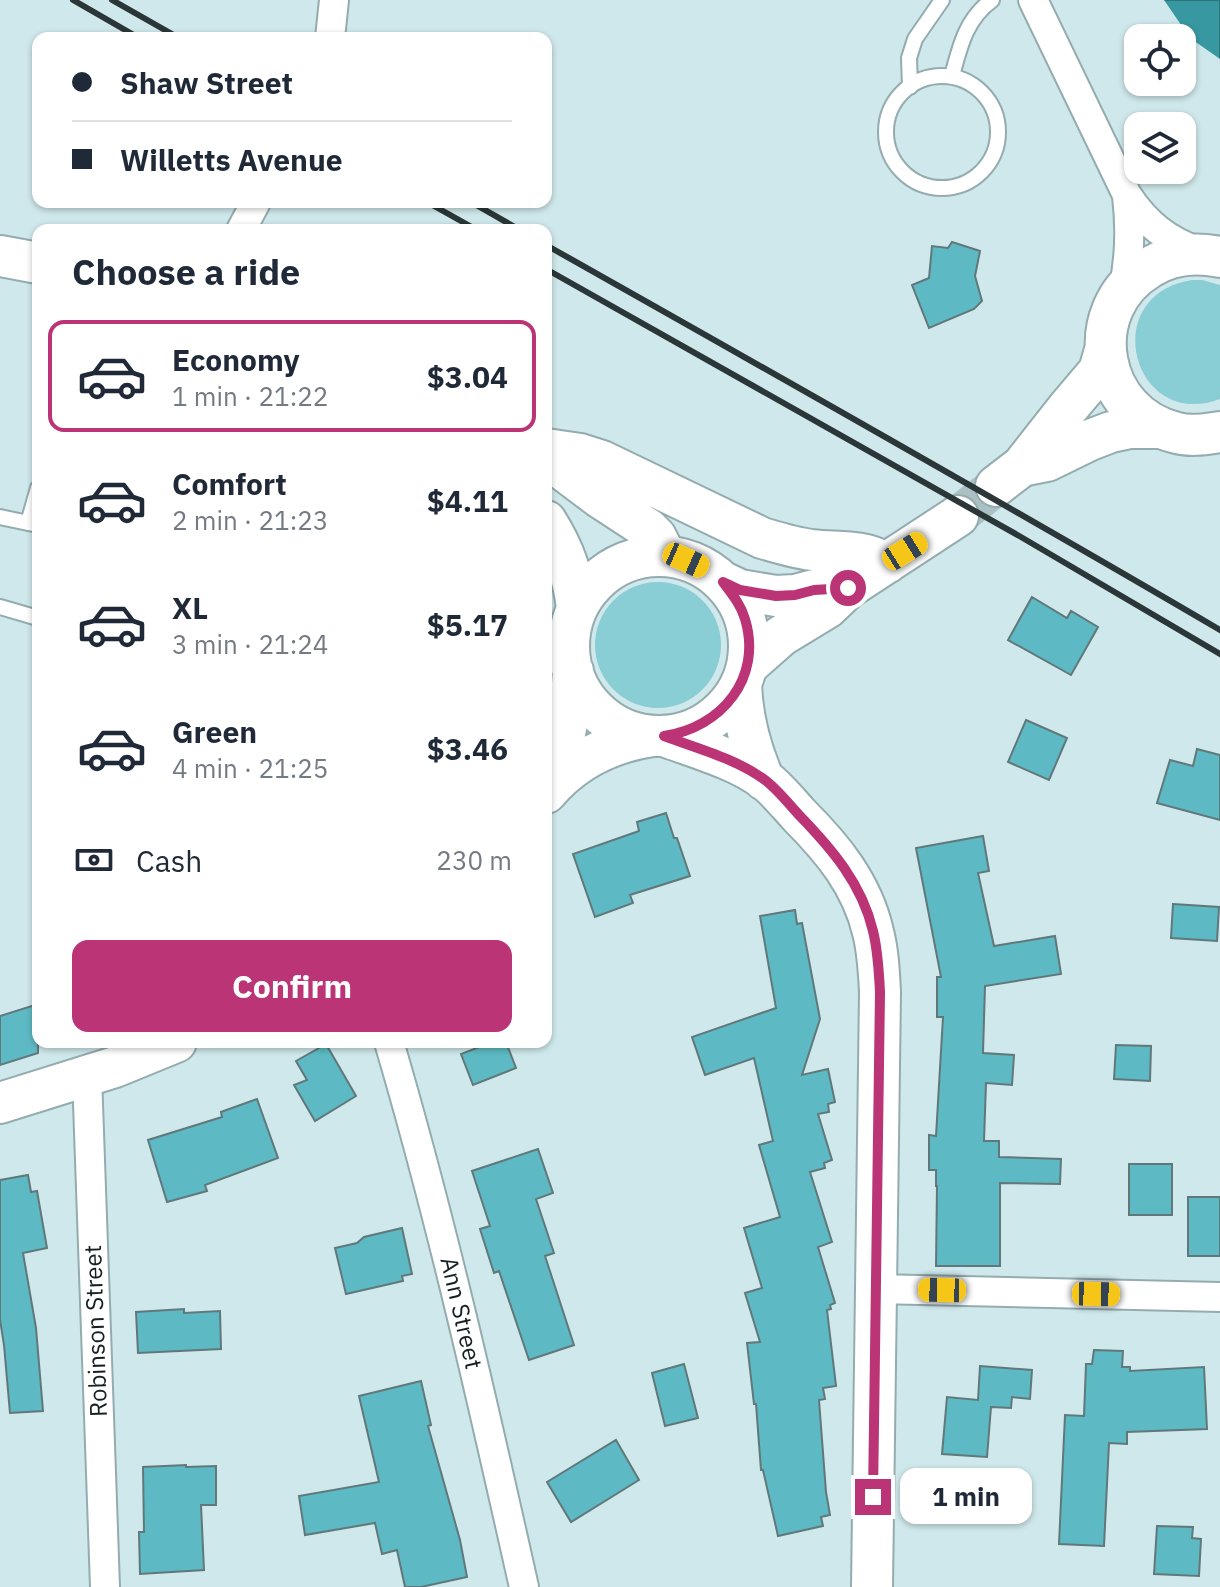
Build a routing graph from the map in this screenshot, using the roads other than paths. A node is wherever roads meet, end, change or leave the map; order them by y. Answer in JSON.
{"nodes":[{"id":1,"x":334,"y":0,"type":"edge"},
{"id":2,"x":942,"y":0,"type":"edge"},
{"id":3,"x":992,"y":0,"type":"edge"},
{"id":4,"x":1033,"y":0,"type":"edge"},
{"id":5,"x":331,"y":32,"type":"edge"},
{"id":6,"x":952,"y":76,"type":"junction"},
{"id":7,"x":910,"y":87,"type":"junction"},
{"id":8,"x":1127,"y":195,"type":"junction"},
{"id":9,"x":0,"y":256,"type":"edge"},
{"id":10,"x":1212,"y":256,"type":"edge"},
{"id":11,"x":32,"y":262,"type":"edge"},
{"id":12,"x":1123,"y":291,"type":"junction"},
{"id":13,"x":1105,"y":350,"type":"junction"},
{"id":14,"x":1159,"y":428,"type":"junction"},
{"id":15,"x":1220,"y":432,"type":"edge"},
{"id":16,"x":552,"y":450,"type":"edge"},
{"id":17,"x":552,"y":462,"type":"edge"},
{"id":18,"x":958,"y":516,"type":"tunnel mouth"},
{"id":19,"x":0,"y":517,"type":"edge"},
{"id":20,"x":32,"y":524,"type":"edge"},
{"id":21,"x":552,"y":530,"type":"edge"},
{"id":22,"x":665,"y":555,"type":"junction"},
{"id":23,"x":887,"y":563,"type":"junction"},
{"id":24,"x":723,"y":582,"type":"junction"},
{"id":25,"x":848,"y":588,"type":"junction"},
{"id":26,"x":0,"y":607,"type":"edge"},
{"id":27,"x":577,"y":608,"type":"junction"},
{"id":28,"x":32,"y":616,"type":"edge"},
{"id":29,"x":573,"y":671,"type":"junction"},
{"id":30,"x":744,"y":674,"type":"junction"},
{"id":31,"x":659,"y":736,"type":"junction"},
{"id":32,"x":552,"y":779,"type":"edge"},
{"id":33,"x":764,"y":780,"type":"junction"},
{"id":34,"x":552,"y":787,"type":"edge"},
{"id":35,"x":161,"y":1048,"type":"edge"},
{"id":36,"x":391,"y":1048,"type":"edge"},
{"id":37,"x":87,"y":1075,"type":"junction"},
{"id":38,"x":0,"y":1103,"type":"edge"},
{"id":39,"x":876,"y":1289,"type":"junction"},
{"id":40,"x":1220,"y":1297,"type":"edge"},
{"id":41,"x":105,"y":1587,"type":"edge"},
{"id":42,"x":524,"y":1587,"type":"edge"},
{"id":43,"x":872,"y":1587,"type":"edge"}],
"edges":[{"from":1,"to":5,"type":"street"},
{"from":2,"to":7,"type":"lane"},
{"from":3,"to":6,"type":"lane"},
{"from":4,"to":8,"type":"street"},
{"from":6,"to":7,"type":"lane"},
{"from":6,"to":7,"type":"lane"},
{"from":8,"to":10,"type":"street"},
{"from":8,"to":12,"type":"street"},
{"from":9,"to":11,"type":"main road"},
{"from":10,"to":12,"type":"main road"},
{"from":12,"to":13,"type":"main road"},
{"from":13,"to":14,"type":"main road"},
{"from":13,"to":14,"type":"main road"},
{"from":14,"to":15,"type":"main road"},
{"from":16,"to":23,"type":"main road"},
{"from":17,"to":22,"type":"main road"},
{"from":18,"to":23,"type":"main road"},
{"from":19,"to":20,"type":"lane"},
{"from":21,"to":27,"type":"main road"},
{"from":22,"to":24,"type":"main road"},
{"from":22,"to":27,"type":"main road"},
{"from":23,"to":25,"type":"main road"},
{"from":24,"to":25,"type":"main road"},
{"from":24,"to":30,"type":"main road"},
{"from":25,"to":30,"type":"main road"},
{"from":26,"to":28,"type":"lane"},
{"from":27,"to":29,"type":"main road"},
{"from":29,"to":31,"type":"main road"},
{"from":29,"to":32,"type":"main road"},
{"from":30,"to":31,"type":"main road"},
{"from":30,"to":33,"type":"main road"},
{"from":31,"to":33,"type":"main road"},
{"from":31,"to":34,"type":"main road"},
{"from":33,"to":39,"type":"main road"},
{"from":35,"to":37,"type":"main road"},
{"from":36,"to":42,"type":"street","name":"Ann Street"},
{"from":37,"to":38,"type":"main road"},
{"from":37,"to":41,"type":"street","name":"Robinson Street"},
{"from":39,"to":40,"type":"street"},
{"from":39,"to":43,"type":"main road"}]}
